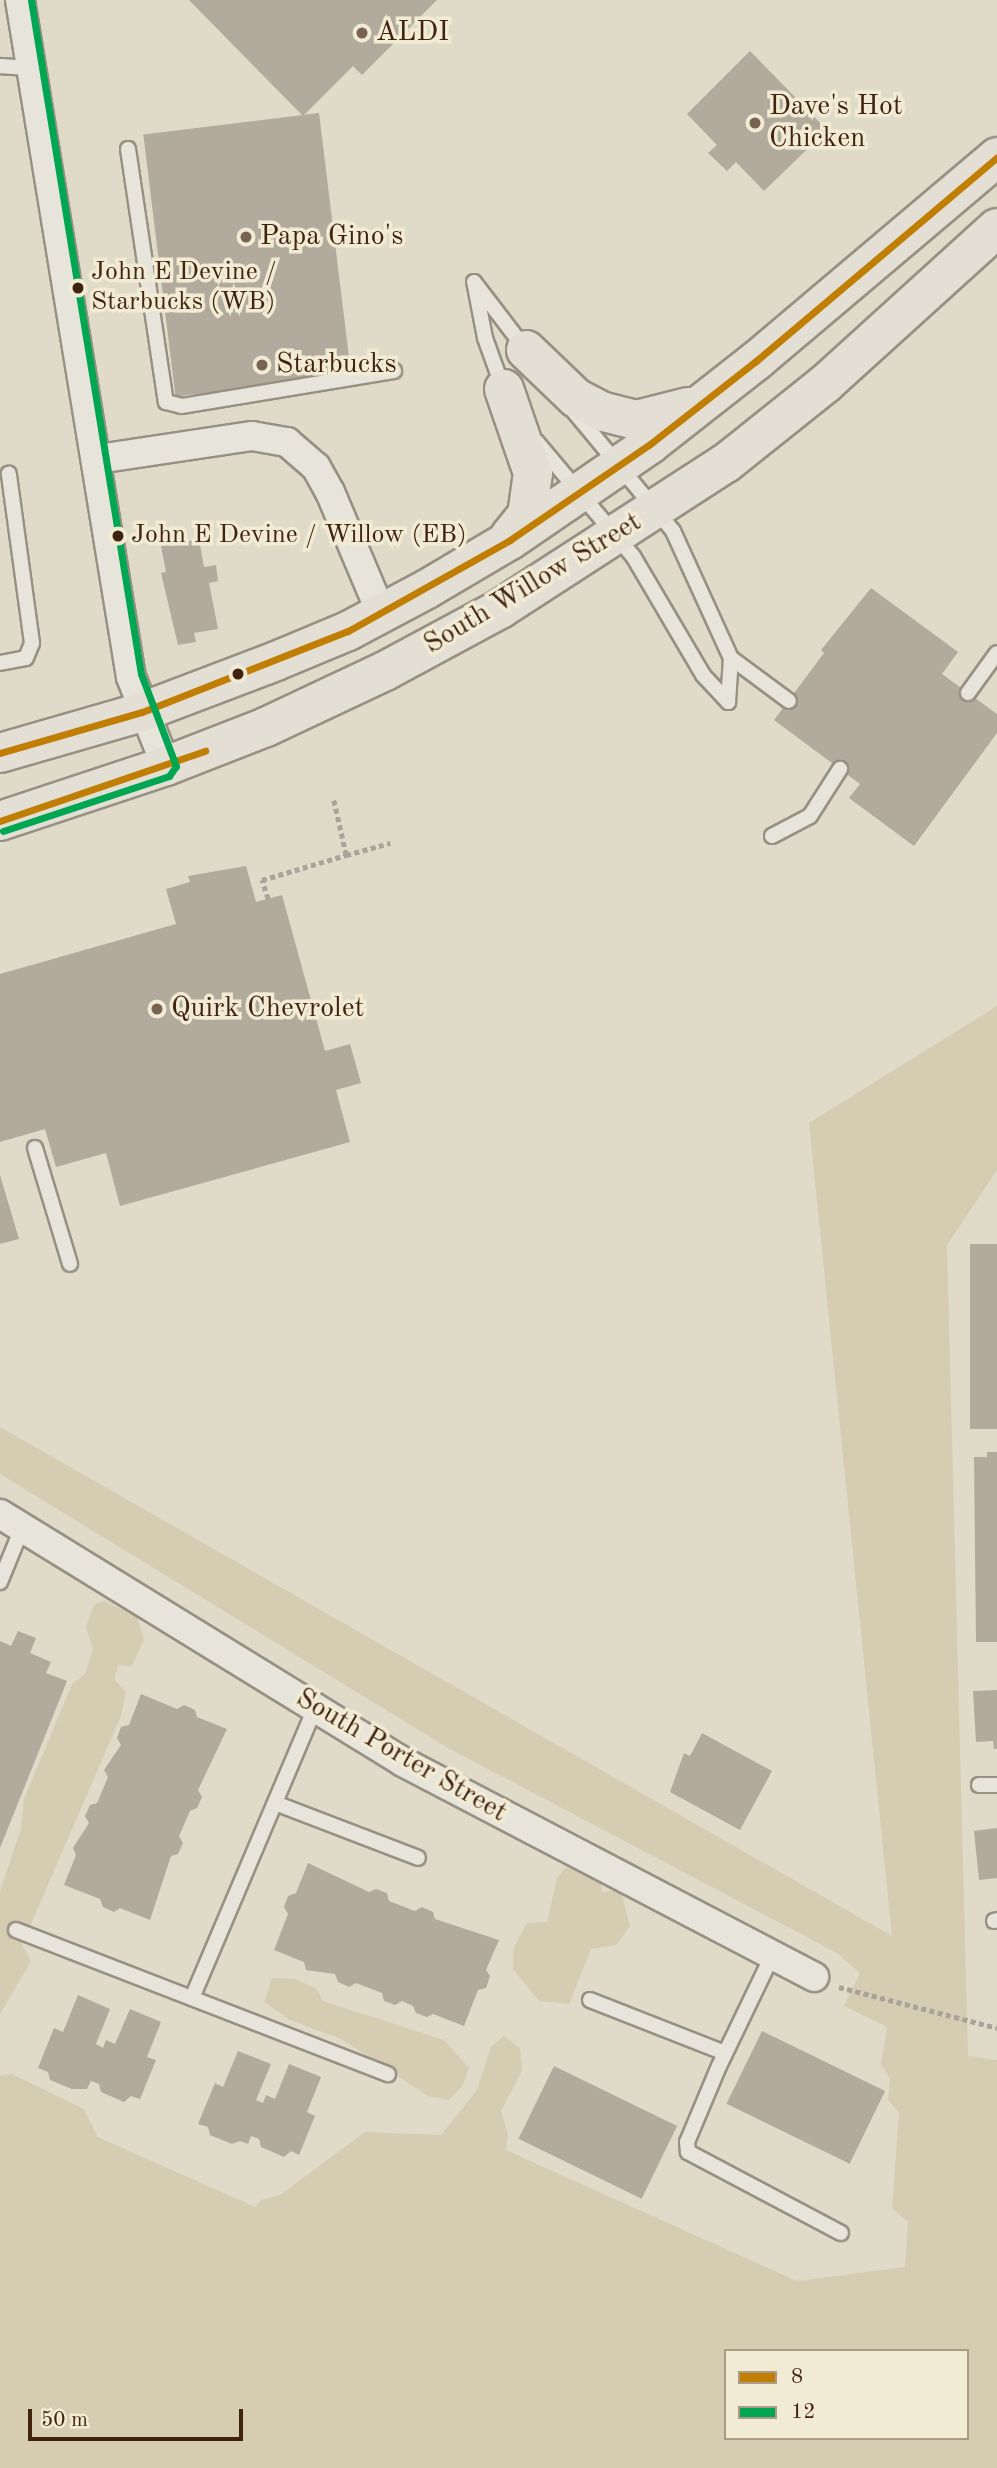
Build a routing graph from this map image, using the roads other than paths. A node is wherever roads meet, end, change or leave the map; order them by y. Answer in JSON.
{"nodes":[{"id":1,"x":20,"y":0,"type":"edge"},
{"id":2,"x":0,"y":66,"type":"edge"},
{"id":3,"x":32,"y":68,"type":"junction"},
{"id":4,"x":128,"y":149,"type":"dead end"},
{"id":5,"x":997,"y":157,"type":"edge"},
{"id":6,"x":997,"y":228,"type":"edge"},
{"id":7,"x":526,"y":350,"type":"junction"},
{"id":8,"x":394,"y":371,"type":"dead end"},
{"id":9,"x":504,"y":389,"type":"junction"},
{"id":10,"x":712,"y":396,"type":"junction"},
{"id":11,"x":99,"y":459,"type":"junction"},
{"id":12,"x":615,"y":467,"type":"junction"},
{"id":13,"x":9,"y":474,"type":"dead end"},
{"id":14,"x":576,"y":493,"type":"junction"},
{"id":15,"x":653,"y":510,"type":"junction"},
{"id":16,"x":614,"y":534,"type":"junction"},
{"id":17,"x":501,"y":545,"type":"junction"},
{"id":18,"x":381,"y":613,"type":"junction"},
{"id":19,"x":997,"y":653,"type":"edge"},
{"id":20,"x":731,"y":658,"type":"junction"},
{"id":21,"x":0,"y":663,"type":"edge"},
{"id":22,"x":968,"y":692,"type":"dead end"},
{"id":23,"x":789,"y":701,"type":"dead end"},
{"id":24,"x":142,"y":712,"type":"junction"},
{"id":25,"x":0,"y":753,"type":"edge"},
{"id":26,"x":166,"y":766,"type":"junction"},
{"id":27,"x":840,"y":769,"type":"dead end"},
{"id":28,"x":0,"y":821,"type":"edge"},
{"id":29,"x":772,"y":836,"type":"dead end"},
{"id":30,"x":35,"y":1148,"type":"dead end"},
{"id":31,"x":70,"y":1265,"type":"dead end"},
{"id":32,"x":11,"y":1521,"type":"edge"},
{"id":33,"x":0,"y":1582,"type":"edge"},
{"id":34,"x":315,"y":1708,"type":"junction"},
{"id":35,"x":979,"y":1785,"type":"dead end"},
{"id":36,"x":997,"y":1785,"type":"edge"},
{"id":37,"x":275,"y":1803,"type":"junction"},
{"id":38,"x":418,"y":1858,"type":"dead end"},
{"id":39,"x":16,"y":1930,"type":"dead end"},
{"id":40,"x":772,"y":1956,"type":"junction"},
{"id":41,"x":814,"y":1977,"type":"road end"},
{"id":42,"x":192,"y":1998,"type":"junction"},
{"id":43,"x":590,"y":2000,"type":"dead end"},
{"id":44,"x":725,"y":2053,"type":"junction"},
{"id":45,"x":388,"y":2074,"type":"dead end"},
{"id":46,"x":841,"y":2233,"type":"dead end"}],
"edges":[{"from":1,"to":3,"type":"street"},
{"from":2,"to":3,"type":"lane"},
{"from":3,"to":11,"type":"street"},
{"from":4,"to":8,"type":"lane"},
{"from":5,"to":10,"type":"main road","name":"South Willow Street"},
{"from":6,"to":15,"type":"main road","name":"South Willow Street"},
{"from":7,"to":9,"type":"lane"},
{"from":7,"to":10,"type":"main road"},
{"from":7,"to":12,"type":"lane"},
{"from":9,"to":14,"type":"lane"},
{"from":9,"to":17,"type":"main road"},
{"from":10,"to":12,"type":"main road","name":"South Willow Street"},
{"from":11,"to":18,"type":"street"},
{"from":11,"to":24,"type":"street"},
{"from":12,"to":14,"type":"main road","name":"South Willow Street"},
{"from":12,"to":15,"type":"lane"},
{"from":13,"to":21,"type":"lane"},
{"from":14,"to":16,"type":"lane"},
{"from":14,"to":17,"type":"main road","name":"South Willow Street"},
{"from":15,"to":16,"type":"main road","name":"South Willow Street"},
{"from":15,"to":20,"type":"lane"},
{"from":16,"to":20,"type":"lane"},
{"from":16,"to":26,"type":"main road","name":"South Willow Street"},
{"from":17,"to":18,"type":"main road","name":"South Willow Street"},
{"from":18,"to":24,"type":"main road","name":"South Willow Street"},
{"from":19,"to":22,"type":"lane"},
{"from":20,"to":23,"type":"lane"},
{"from":24,"to":25,"type":"main road","name":"South Willow Street"},
{"from":24,"to":26,"type":"street"},
{"from":26,"to":28,"type":"main road","name":"South Willow Street"},
{"from":27,"to":29,"type":"lane"},
{"from":30,"to":31,"type":"lane"},
{"from":32,"to":33,"type":"lane"},
{"from":32,"to":34,"type":"street","name":"South Porter Street"},
{"from":34,"to":37,"type":"lane"},
{"from":34,"to":40,"type":"street","name":"South Porter Street"},
{"from":35,"to":36,"type":"lane"},
{"from":37,"to":38,"type":"lane"},
{"from":37,"to":42,"type":"lane"},
{"from":39,"to":42,"type":"lane"},
{"from":40,"to":41,"type":"street","name":"South Porter Street"},
{"from":40,"to":44,"type":"lane"},
{"from":42,"to":45,"type":"lane"},
{"from":43,"to":44,"type":"lane"},
{"from":44,"to":46,"type":"lane"}]}
